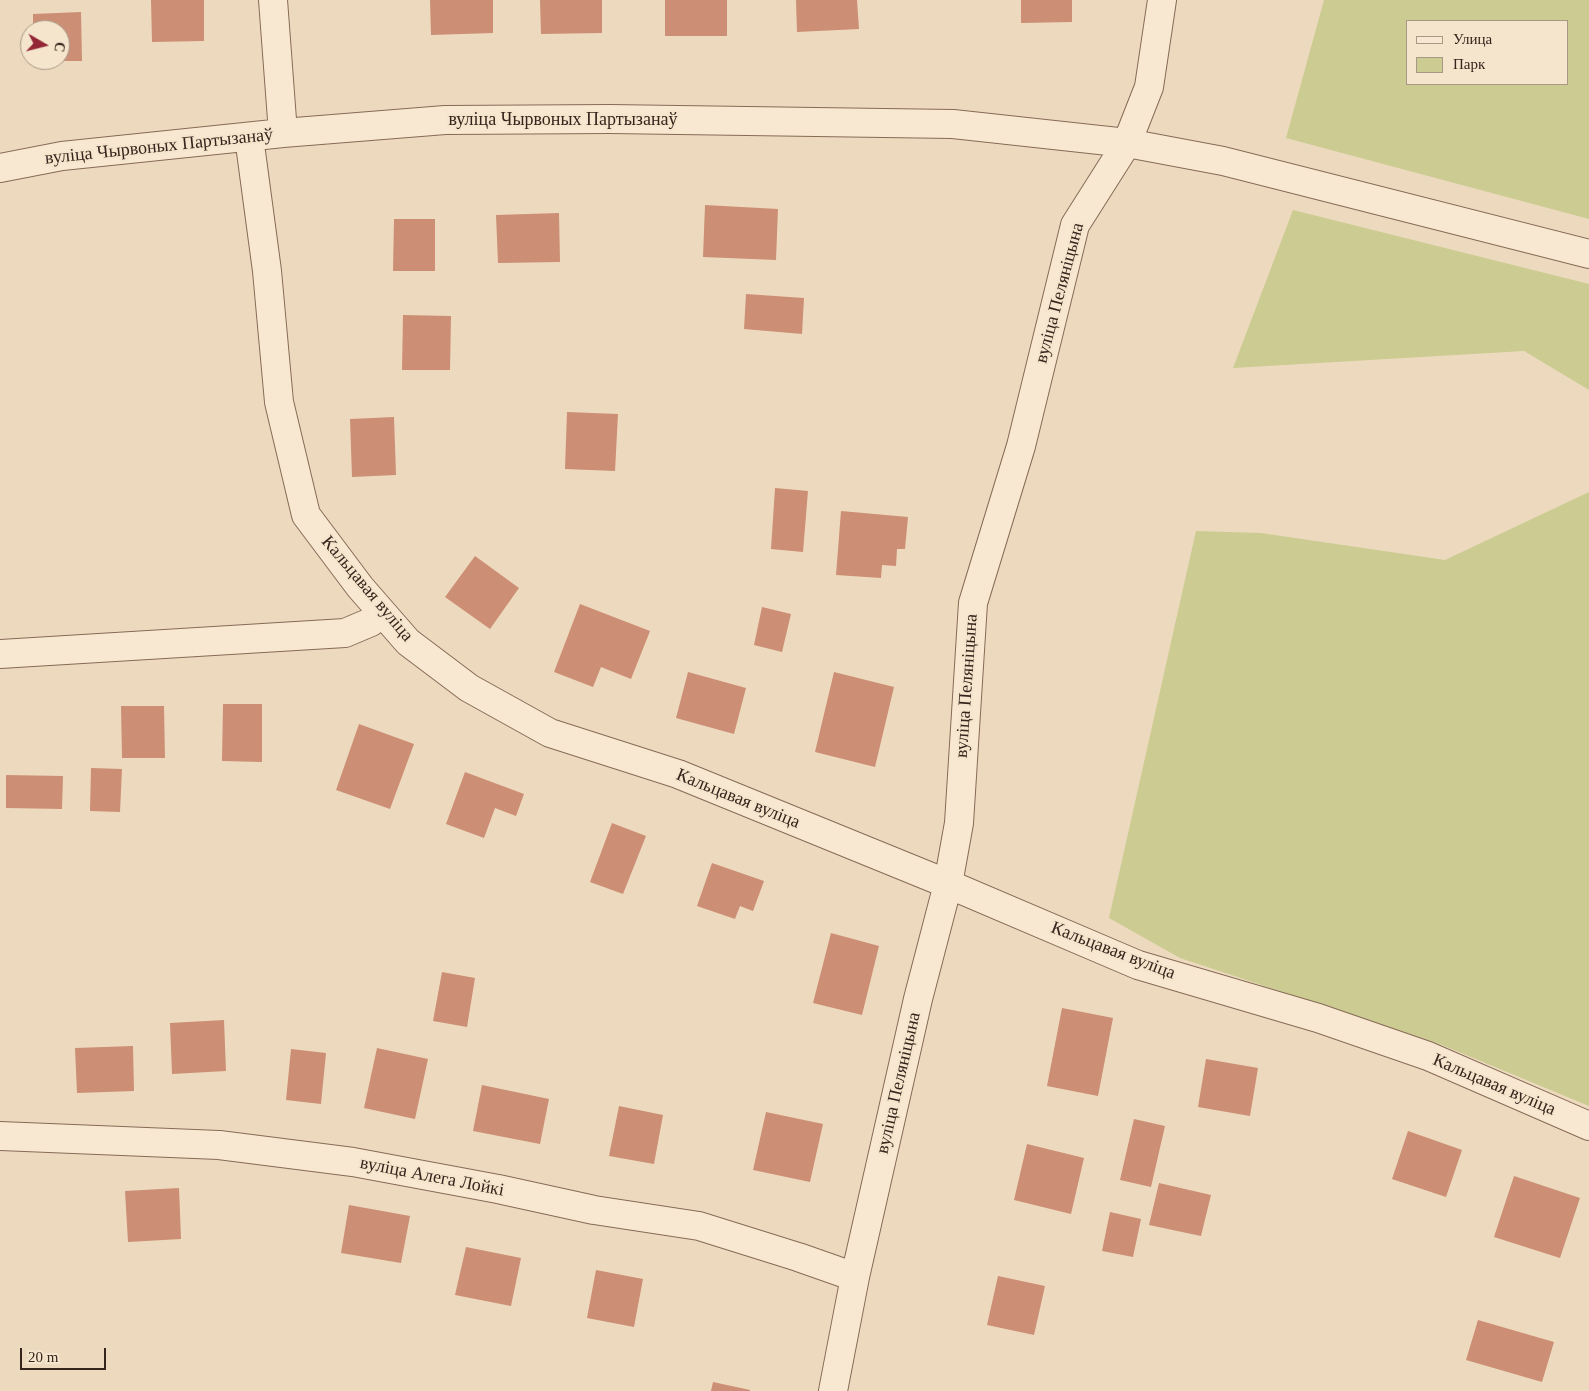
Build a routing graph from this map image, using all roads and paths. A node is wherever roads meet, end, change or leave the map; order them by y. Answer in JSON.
{"nodes":[{"id":1,"x":274,"y":0,"type":"edge"},
{"id":2,"x":1162,"y":0,"type":"edge"},
{"id":3,"x":283,"y":133,"type":"junction"},
{"id":4,"x":249,"y":138,"type":"junction"},
{"id":5,"x":1127,"y":143,"type":"junction"},
{"id":6,"x":0,"y":168,"type":"edge"},
{"id":7,"x":1589,"y":254,"type":"edge"},
{"id":8,"x":382,"y":613,"type":"junction"},
{"id":9,"x":0,"y":654,"type":"edge"},
{"id":10,"x":948,"y":884,"type":"junction"},
{"id":11,"x":1589,"y":1126,"type":"edge"},
{"id":12,"x":0,"y":1136,"type":"edge"},
{"id":13,"x":855,"y":1277,"type":"junction"},
{"id":14,"x":833,"y":1391,"type":"edge"}],
"edges":[{"from":1,"to":3,"type":"street"},
{"from":2,"to":5,"type":"street","name":"вуліца Пеляніцына"},
{"from":3,"to":4,"type":"street","name":"вуліца Чырвоных Партызанаў"},
{"from":3,"to":5,"type":"street","name":"вуліца Чырвоных Партызанаў"},
{"from":4,"to":6,"type":"street","name":"вуліца Чырвоных Партызанаў"},
{"from":4,"to":8,"type":"street","name":"Кальцавая вуліца"},
{"from":5,"to":7,"type":"street","name":"вуліца Чырвоных Партызанаў"},
{"from":5,"to":10,"type":"street","name":"вуліца Пеляніцына"},
{"from":8,"to":9,"type":"street"},
{"from":8,"to":10,"type":"street","name":"Кальцавая вуліца"},
{"from":10,"to":11,"type":"street","name":"Кальцавая вуліца"},
{"from":10,"to":13,"type":"street","name":"вуліца Пеляніцына"},
{"from":12,"to":13,"type":"street","name":"вуліца Алега Лойкі"},
{"from":13,"to":14,"type":"street","name":"вуліца Пеляніцына"}]}
